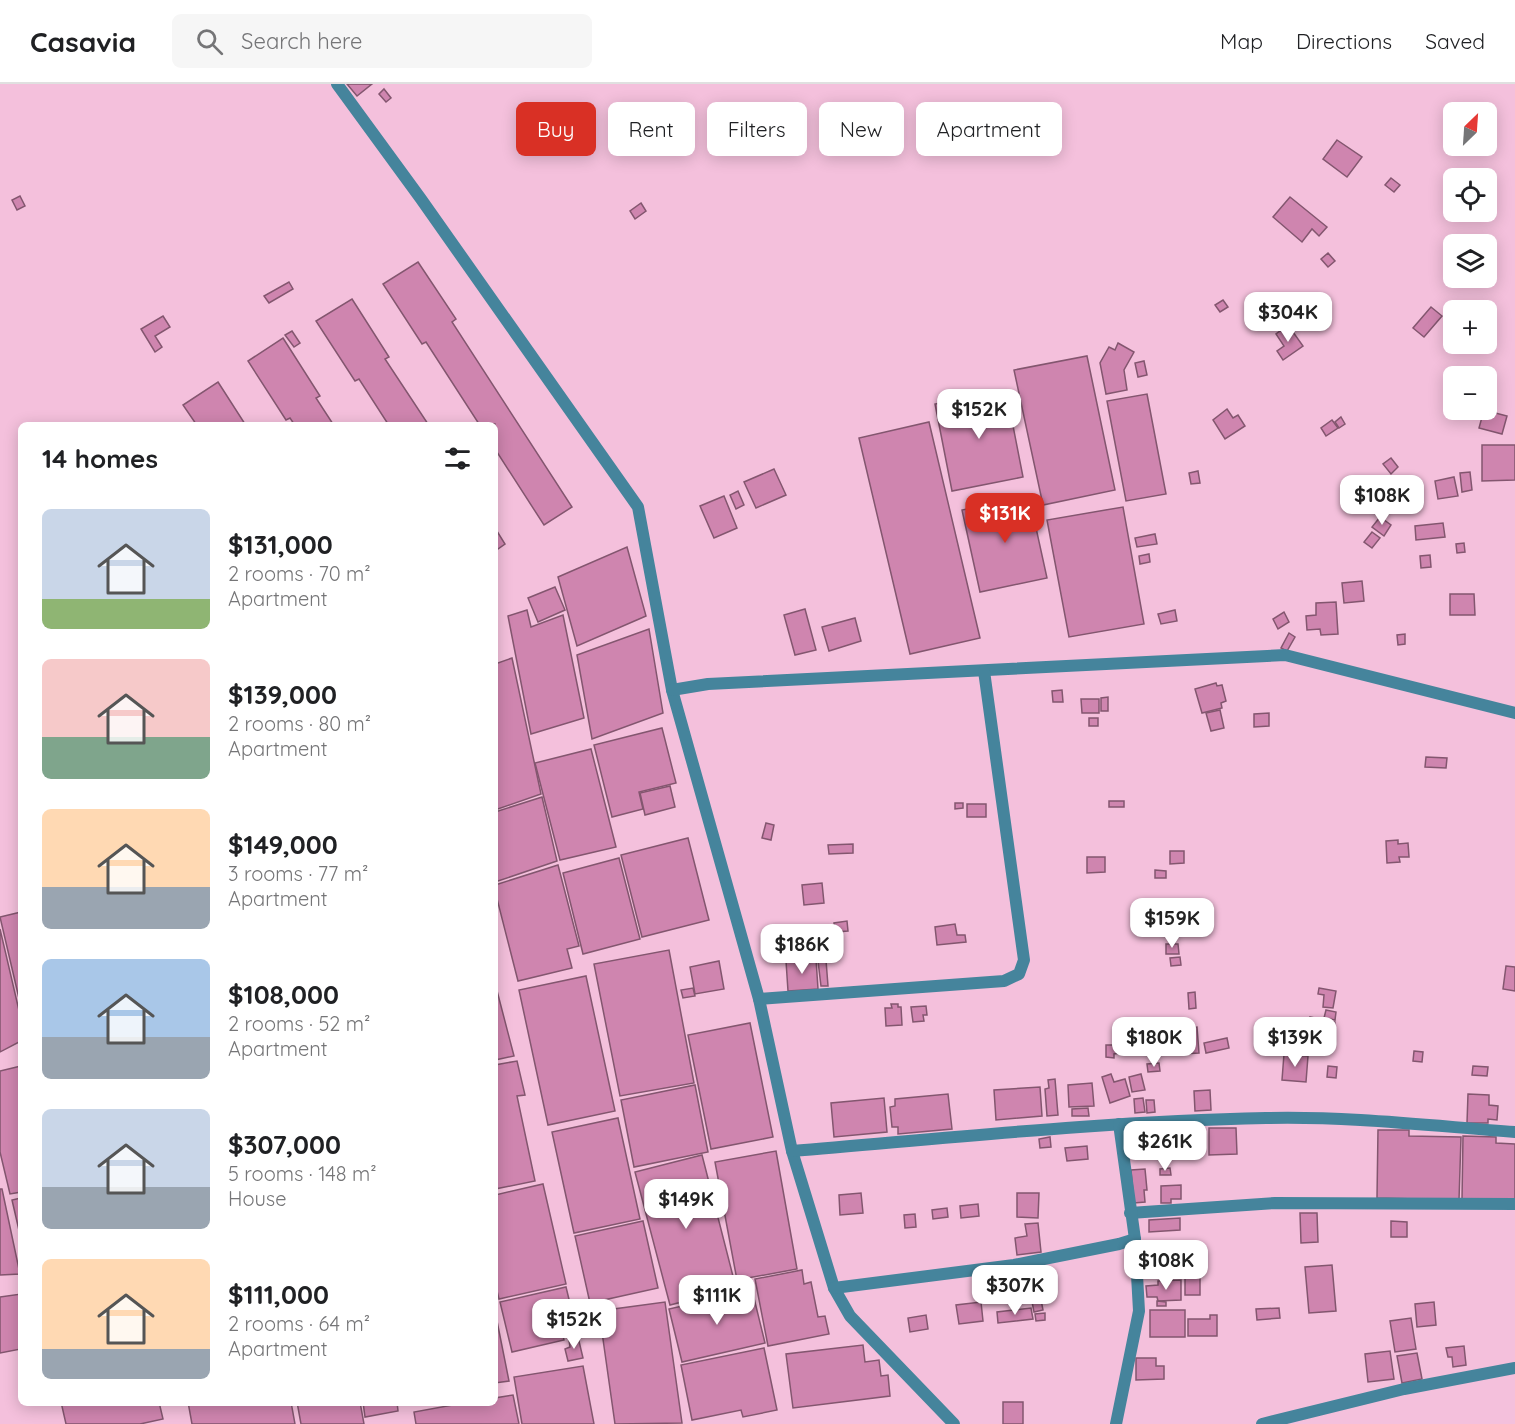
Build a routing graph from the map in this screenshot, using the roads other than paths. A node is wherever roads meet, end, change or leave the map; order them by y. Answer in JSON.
{"nodes":[{"id":1,"x":337,"y":84,"type":"edge"},
{"id":2,"x":984,"y":671,"type":"junction"},
{"id":3,"x":672,"y":690,"type":"junction"},
{"id":4,"x":1515,"y":713,"type":"edge"},
{"id":5,"x":759,"y":999,"type":"junction"},
{"id":6,"x":1119,"y":1124,"type":"junction"},
{"id":7,"x":1515,"y":1132,"type":"edge"},
{"id":8,"x":792,"y":1151,"type":"junction"},
{"id":9,"x":1515,"y":1204,"type":"edge"},
{"id":10,"x":1130,"y":1213,"type":"junction"},
{"id":11,"x":1135,"y":1239,"type":"junction"},
{"id":12,"x":834,"y":1288,"type":"junction"},
{"id":13,"x":1515,"y":1368,"type":"edge"},
{"id":14,"x":954,"y":1424,"type":"edge"},
{"id":15,"x":1116,"y":1424,"type":"edge"},
{"id":16,"x":1262,"y":1424,"type":"edge"}],
"edges":[{"from":1,"to":3,"type":"street"},
{"from":2,"to":3,"type":"street"},
{"from":2,"to":4,"type":"street"},
{"from":2,"to":5,"type":"street"},
{"from":3,"to":5,"type":"street"},
{"from":5,"to":8,"type":"street"},
{"from":6,"to":7,"type":"street"},
{"from":6,"to":8,"type":"street"},
{"from":6,"to":10,"type":"street"},
{"from":8,"to":12,"type":"street"},
{"from":9,"to":10,"type":"street"},
{"from":10,"to":11,"type":"street"},
{"from":11,"to":12,"type":"street"},
{"from":11,"to":15,"type":"street"},
{"from":12,"to":14,"type":"street"},
{"from":13,"to":16,"type":"street"}]}
